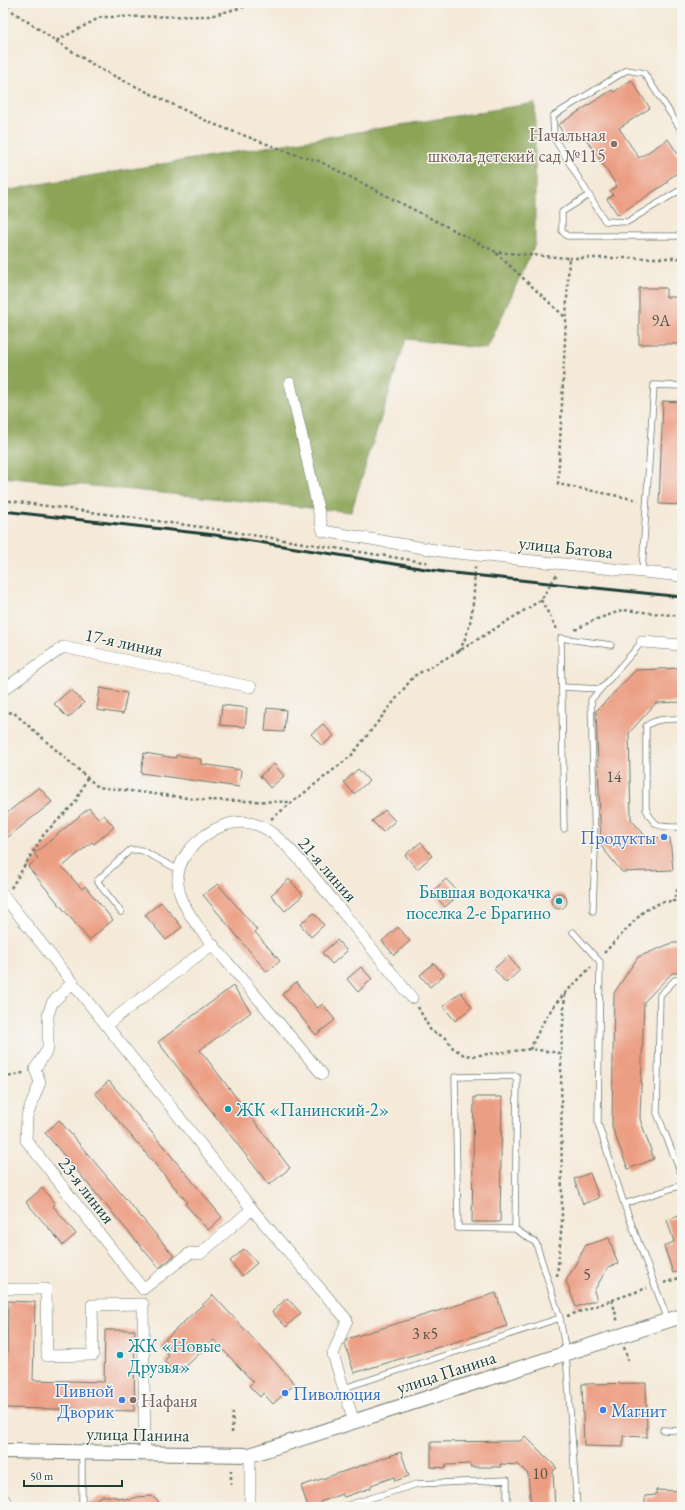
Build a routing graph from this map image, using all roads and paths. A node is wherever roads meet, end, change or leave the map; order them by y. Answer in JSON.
{"nodes":[{"id":1,"x":258,"y":3,"type":"edge"},
{"id":2,"x":6,"y":6,"type":"edge"},
{"id":3,"x":56,"y":41,"type":"junction"},
{"id":4,"x":682,"y":131,"type":"edge"},
{"id":5,"x":682,"y":189,"type":"edge"},
{"id":6,"x":589,"y":195,"type":"junction"},
{"id":7,"x":682,"y":236,"type":"edge"},
{"id":8,"x":496,"y":252,"type":"junction"},
{"id":9,"x":569,"y":258,"type":"junction"},
{"id":10,"x":682,"y":258,"type":"edge"},
{"id":11,"x":566,"y":318,"type":"junction"},
{"id":12,"x":290,"y":383,"type":"dead end"},
{"id":13,"x":682,"y":386,"type":"edge"},
{"id":14,"x":3,"y":500,"type":"edge"},
{"id":15,"x":646,"y":502,"type":"junction"},
{"id":16,"x":476,"y":555,"type":"junction"},
{"id":17,"x":433,"y":563,"type":"dead end"},
{"id":18,"x":564,"y":564,"type":"junction"},
{"id":19,"x":642,"y":571,"type":"junction"},
{"id":20,"x":682,"y":576,"type":"edge"},
{"id":21,"x":542,"y":600,"type":"junction"},
{"id":22,"x":682,"y":616,"type":"edge"},
{"id":23,"x":561,"y":638,"type":"junction"},
{"id":24,"x":642,"y":642,"type":"joint"},
{"id":25,"x":611,"y":644,"type":"dead end"},
{"id":26,"x":682,"y":644,"type":"edge"},
{"id":27,"x":459,"y":651,"type":"junction"},
{"id":28,"x":251,"y":687,"type":"dead end"},
{"id":29,"x":562,"y":687,"type":"junction"},
{"id":30,"x":600,"y":689,"type":"junction"},
{"id":31,"x":3,"y":690,"type":"edge"},
{"id":32,"x":3,"y":714,"type":"edge"},
{"id":33,"x":682,"y":719,"type":"edge"},
{"id":34,"x":87,"y":778,"type":"junction"},
{"id":35,"x":292,"y":802,"type":"junction"},
{"id":36,"x":261,"y":826,"type":"junction"},
{"id":37,"x":682,"y":827,"type":"edge"},
{"id":38,"x":564,"y":829,"type":"dead end"},
{"id":39,"x":179,"y":870,"type":"junction"},
{"id":40,"x":682,"y":878,"type":"edge"},
{"id":41,"x":4,"y":896,"type":"edge"},
{"id":42,"x":673,"y":901,"type":"junction"},
{"id":43,"x":682,"y":902,"type":"edge"},
{"id":44,"x":593,"y":911,"type":"dead end"},
{"id":45,"x":121,"y":912,"type":"dead end"},
{"id":46,"x":573,"y":932,"type":"dead end"},
{"id":47,"x":213,"y":944,"type":"junction"},
{"id":48,"x":598,"y":959,"type":"junction"},
{"id":49,"x":682,"y":980,"type":"edge"},
{"id":50,"x":73,"y":982,"type":"junction"},
{"id":51,"x":565,"y":994,"type":"junction"},
{"id":52,"x":412,"y":998,"type":"joint"},
{"id":53,"x":106,"y":1025,"type":"junction"},
{"id":54,"x":530,"y":1049,"type":"junction"},
{"id":55,"x":562,"y":1053,"type":"junction"},
{"id":56,"x":35,"y":1069,"type":"junction"},
{"id":57,"x":322,"y":1074,"type":"dead end"},
{"id":58,"x":3,"y":1078,"type":"edge"},
{"id":59,"x":682,"y":1176,"type":"edge"},
{"id":60,"x":682,"y":1185,"type":"edge"},
{"id":61,"x":624,"y":1204,"type":"junction"},
{"id":62,"x":252,"y":1208,"type":"junction"},
{"id":63,"x":515,"y":1229,"type":"junction"},
{"id":64,"x":682,"y":1277,"type":"edge"},
{"id":65,"x":556,"y":1280,"type":"dead end"},
{"id":66,"x":655,"y":1286,"type":"junction"},
{"id":67,"x":3,"y":1289,"type":"edge"},
{"id":68,"x":565,"y":1308,"type":"dead end"},
{"id":69,"x":568,"y":1315,"type":"junction"},
{"id":70,"x":682,"y":1316,"type":"edge"},
{"id":71,"x":560,"y":1318,"type":"junction"},
{"id":72,"x":668,"y":1320,"type":"junction"},
{"id":73,"x":566,"y":1354,"type":"junction"},
{"id":74,"x":344,"y":1388,"type":"junction"},
{"id":75,"x":233,"y":1411,"type":"dead end"},
{"id":76,"x":354,"y":1422,"type":"junction"},
{"id":77,"x":662,"y":1430,"type":"dead end"},
{"id":78,"x":682,"y":1431,"type":"edge"},
{"id":79,"x":232,"y":1433,"type":"dead end"},
{"id":80,"x":3,"y":1451,"type":"edge"},
{"id":81,"x":82,"y":1452,"type":"junction"},
{"id":82,"x":145,"y":1453,"type":"junction"},
{"id":83,"x":250,"y":1455,"type":"junction"},
{"id":84,"x":231,"y":1470,"type":"dead end"},
{"id":85,"x":230,"y":1485,"type":"dead end"},
{"id":86,"x":3,"y":1498,"type":"edge"},
{"id":87,"x":10,"y":1507,"type":"edge"},
{"id":88,"x":82,"y":1507,"type":"edge"},
{"id":89,"x":250,"y":1507,"type":"edge"},
{"id":90,"x":342,"y":1507,"type":"edge"},
{"id":91,"x":507,"y":1507,"type":"edge"},
{"id":92,"x":576,"y":1507,"type":"edge"}],
"edges":[{"from":1,"to":3,"type":"path"},
{"from":2,"to":3,"type":"path"},
{"from":3,"to":8,"type":"path"},
{"from":4,"to":6,"type":"lane"},
{"from":5,"to":6,"type":"lane"},
{"from":6,"to":7,"type":"lane"},
{"from":8,"to":9,"type":"path"},
{"from":8,"to":11,"type":"path"},
{"from":9,"to":10,"type":"path"},
{"from":9,"to":11,"type":"path"},
{"from":11,"to":15,"type":"path"},
{"from":12,"to":16,"type":"street","name":"улица Батова"},
{"from":13,"to":15,"type":"lane"},
{"from":14,"to":17,"type":"path"},
{"from":15,"to":19,"type":"lane"},
{"from":16,"to":18,"type":"street","name":"улица Батова"},
{"from":16,"to":27,"type":"path"},
{"from":18,"to":19,"type":"street","name":"улица Батова"},
{"from":18,"to":21,"type":"path"},
{"from":19,"to":20,"type":"street","name":"улица Батова"},
{"from":21,"to":23,"type":"path"},
{"from":21,"to":27,"type":"path"},
{"from":22,"to":23,"type":"path"},
{"from":23,"to":25,"type":"lane"},
{"from":23,"to":29,"type":"lane"},
{"from":24,"to":26,"type":"street"},
{"from":24,"to":30,"type":"lane"},
{"from":27,"to":35,"type":"path"},
{"from":28,"to":31,"type":"street","name":"17-я линия"},
{"from":29,"to":30,"type":"lane"},
{"from":29,"to":38,"type":"lane"},
{"from":30,"to":44,"type":"lane"},
{"from":32,"to":34,"type":"path"},
{"from":33,"to":37,"type":"lane"},
{"from":34,"to":35,"type":"path"},
{"from":34,"to":41,"type":"path"},
{"from":35,"to":36,"type":"path"},
{"from":36,"to":39,"type":"street","name":"21-я линия"},
{"from":36,"to":52,"type":"street","name":"21-я линия"},
{"from":39,"to":45,"type":"lane"},
{"from":39,"to":47,"type":"street"},
{"from":40,"to":42,"type":"path"},
{"from":41,"to":50,"type":"street"},
{"from":42,"to":43,"type":"path"},
{"from":42,"to":48,"type":"path"},
{"from":46,"to":48,"type":"lane"},
{"from":47,"to":53,"type":"street"},
{"from":47,"to":57,"type":"street"},
{"from":48,"to":51,"type":"path"},
{"from":48,"to":61,"type":"lane"},
{"from":49,"to":59,"type":"lane"},
{"from":50,"to":53,"type":"street"},
{"from":50,"to":56,"type":"street"},
{"from":51,"to":54,"type":"path"},
{"from":51,"to":55,"type":"path"},
{"from":52,"to":54,"type":"path"},
{"from":53,"to":62,"type":"street"},
{"from":54,"to":55,"type":"path"},
{"from":55,"to":65,"type":"path"},
{"from":56,"to":58,"type":"path"},
{"from":56,"to":62,"type":"street","name":"23-я линия"},
{"from":60,"to":61,"type":"lane"},
{"from":61,"to":66,"type":"lane"},
{"from":62,"to":74,"type":"street"},
{"from":63,"to":63,"type":"lane"},
{"from":63,"to":71,"type":"lane"},
{"from":64,"to":66,"type":"path"},
{"from":66,"to":69,"type":"path"},
{"from":66,"to":72,"type":"lane"},
{"from":67,"to":82,"type":"street"},
{"from":68,"to":69,"type":"path"},
{"from":69,"to":71,"type":"path"},
{"from":70,"to":72,"type":"street","name":"улица Панина"},
{"from":71,"to":73,"type":"lane"},
{"from":71,"to":74,"type":"lane"},
{"from":72,"to":73,"type":"street","name":"улица Панина"},
{"from":73,"to":76,"type":"street","name":"улица Панина"},
{"from":73,"to":92,"type":"lane"},
{"from":74,"to":76,"type":"street"},
{"from":75,"to":79,"type":"path"},
{"from":76,"to":83,"type":"street","name":"улица Панина"},
{"from":77,"to":78,"type":"lane"},
{"from":80,"to":81,"type":"street","name":"улица Панина"},
{"from":81,"to":82,"type":"street","name":"улица Панина"},
{"from":81,"to":88,"type":"lane"},
{"from":82,"to":83,"type":"street","name":"улица Панина"},
{"from":83,"to":89,"type":"street"},
{"from":84,"to":85,"type":"path"},
{"from":86,"to":87,"type":"street"},
{"from":90,"to":91,"type":"lane"}]}
